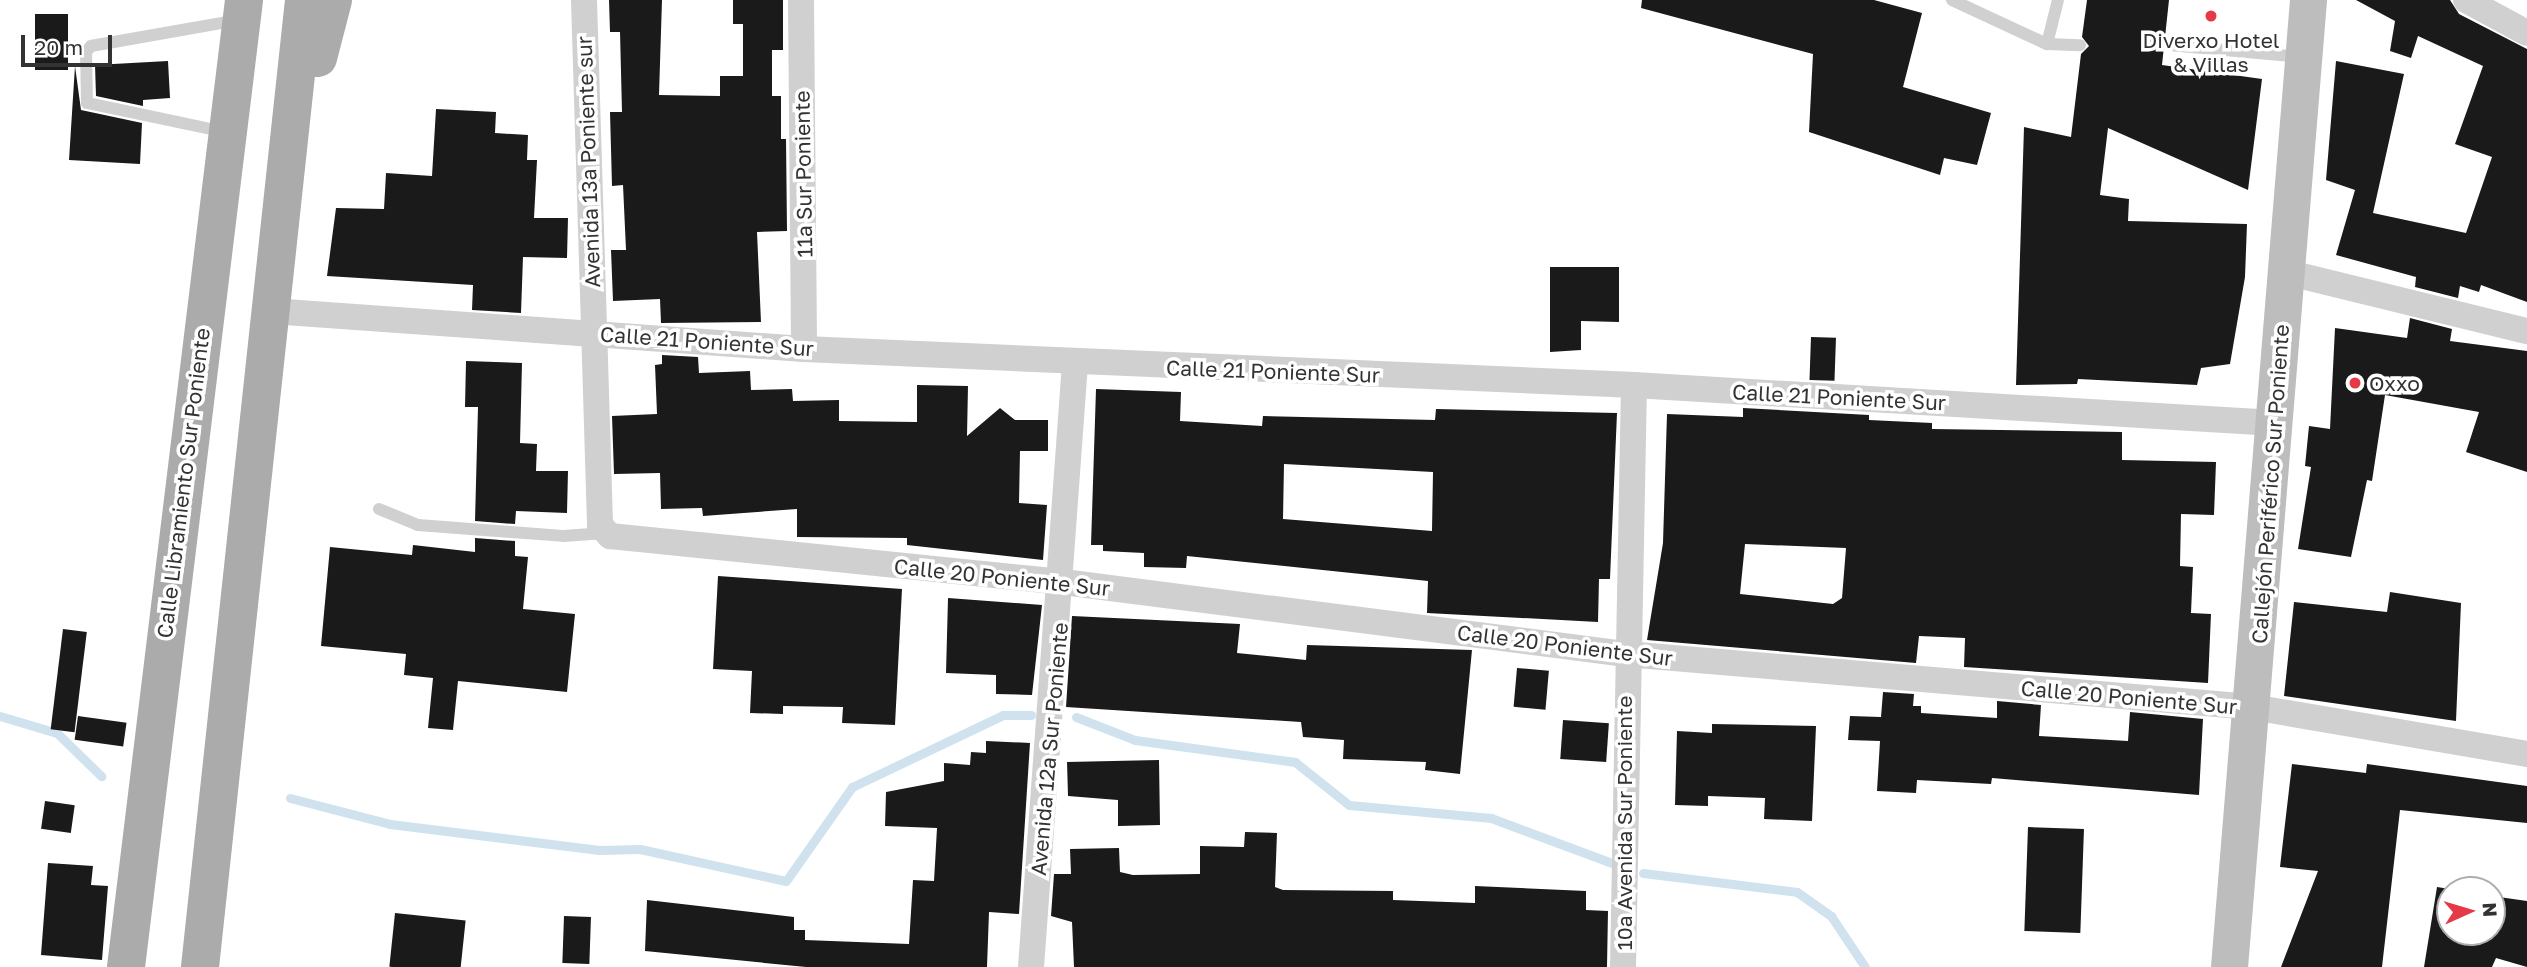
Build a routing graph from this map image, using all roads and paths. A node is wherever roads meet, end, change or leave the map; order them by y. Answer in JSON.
{"nodes":[{"id":1,"x":304,"y":0,"type":"edge"},
{"id":2,"x":333,"y":0,"type":"edge"},
{"id":3,"x":584,"y":0,"type":"edge"},
{"id":4,"x":801,"y":0,"type":"edge"},
{"id":5,"x":1952,"y":0,"type":"edge"},
{"id":6,"x":2058,"y":0,"type":"edge"},
{"id":7,"x":2308,"y":0,"type":"edge"},
{"id":8,"x":2466,"y":0,"type":"edge"},
{"id":9,"x":243,"y":10,"type":"edge"},
{"id":10,"x":2527,"y":33,"type":"edge"},
{"id":11,"x":2048,"y":44,"type":"junction"},
{"id":12,"x":2080,"y":45,"type":"dead end"},
{"id":13,"x":2169,"y":45,"type":"dead end"},
{"id":14,"x":2303,"y":57,"type":"junction"},
{"id":15,"x":225,"y":132,"type":"junction"},
{"id":16,"x":2286,"y":272,"type":"junction"},
{"id":17,"x":272,"y":297,"type":"junction"},
{"id":18,"x":2527,"y":331,"type":"edge"},
{"id":19,"x":593,"y":332,"type":"junction"},
{"id":20,"x":804,"y":349,"type":"junction"},
{"id":21,"x":1075,"y":363,"type":"junction"},
{"id":22,"x":1634,"y":385,"type":"junction"},
{"id":23,"x":2275,"y":423,"type":"junction"},
{"id":24,"x":379,"y":509,"type":"dead end"},
{"id":25,"x":602,"y":533,"type":"junction"},
{"id":26,"x":1063,"y":582,"type":"junction"},
{"id":27,"x":1626,"y":654,"type":"junction"},
{"id":28,"x":2252,"y":707,"type":"junction"},
{"id":29,"x":2527,"y":754,"type":"edge"},
{"id":30,"x":126,"y":967,"type":"edge"},
{"id":31,"x":200,"y":967,"type":"edge"},
{"id":32,"x":1031,"y":967,"type":"edge"},
{"id":33,"x":1623,"y":967,"type":"edge"},
{"id":34,"x":2229,"y":967,"type":"edge"}],
"edges":[{"from":1,"to":17,"type":"main road"},
{"from":2,"to":17,"type":"main road"},
{"from":3,"to":19,"type":"street","name":"Avenida 13a Poniente sur"},
{"from":4,"to":20,"type":"street","name":"11a Sur Poniente"},
{"from":5,"to":11,"type":"lane"},
{"from":6,"to":11,"type":"lane"},
{"from":7,"to":14,"type":"main road","name":"Callejón Periférico Sur Poniente"},
{"from":8,"to":10,"type":"street"},
{"from":9,"to":15,"type":"main road","name":"Calle Libramiento Sur Poniente"},
{"from":9,"to":15,"type":"lane"},
{"from":11,"to":12,"type":"lane"},
{"from":13,"to":14,"type":"lane"},
{"from":14,"to":16,"type":"main road","name":"Callejón Periférico Sur Poniente"},
{"from":15,"to":30,"type":"main road","name":"Calle Libramiento Sur Poniente"},
{"from":16,"to":18,"type":"street"},
{"from":16,"to":23,"type":"main road","name":"Callejón Periférico Sur Poniente"},
{"from":17,"to":19,"type":"street","name":"Calle 21 Poniente Sur"},
{"from":17,"to":31,"type":"main road"},
{"from":19,"to":20,"type":"street","name":"Calle 21 Poniente Sur"},
{"from":19,"to":25,"type":"street","name":"Avenida 13a Poniente sur"},
{"from":20,"to":21,"type":"street","name":"Calle 21 Poniente Sur"},
{"from":21,"to":22,"type":"street","name":"Calle 21 Poniente Sur"},
{"from":21,"to":26,"type":"street","name":"Avenida 12a Sur Poniente"},
{"from":22,"to":23,"type":"street","name":"Calle 21 Poniente Sur"},
{"from":22,"to":27,"type":"street","name":"10a Avenida Sur Poniente"},
{"from":23,"to":28,"type":"main road","name":"Callejón Periférico Sur Poniente"},
{"from":24,"to":25,"type":"lane"},
{"from":25,"to":26,"type":"street","name":"Calle 20 Poniente Sur"},
{"from":26,"to":27,"type":"street","name":"Calle 20 Poniente Sur"},
{"from":26,"to":32,"type":"street","name":"Avenida 12a Sur Poniente"},
{"from":27,"to":28,"type":"street","name":"Calle 20 Poniente Sur"},
{"from":27,"to":33,"type":"street","name":"10a Avenida Sur Poniente"},
{"from":28,"to":29,"type":"street","name":"Calle 20 Poniente Sur"},
{"from":28,"to":34,"type":"main road","name":"Callejón Periférico Sur Poniente"}]}
